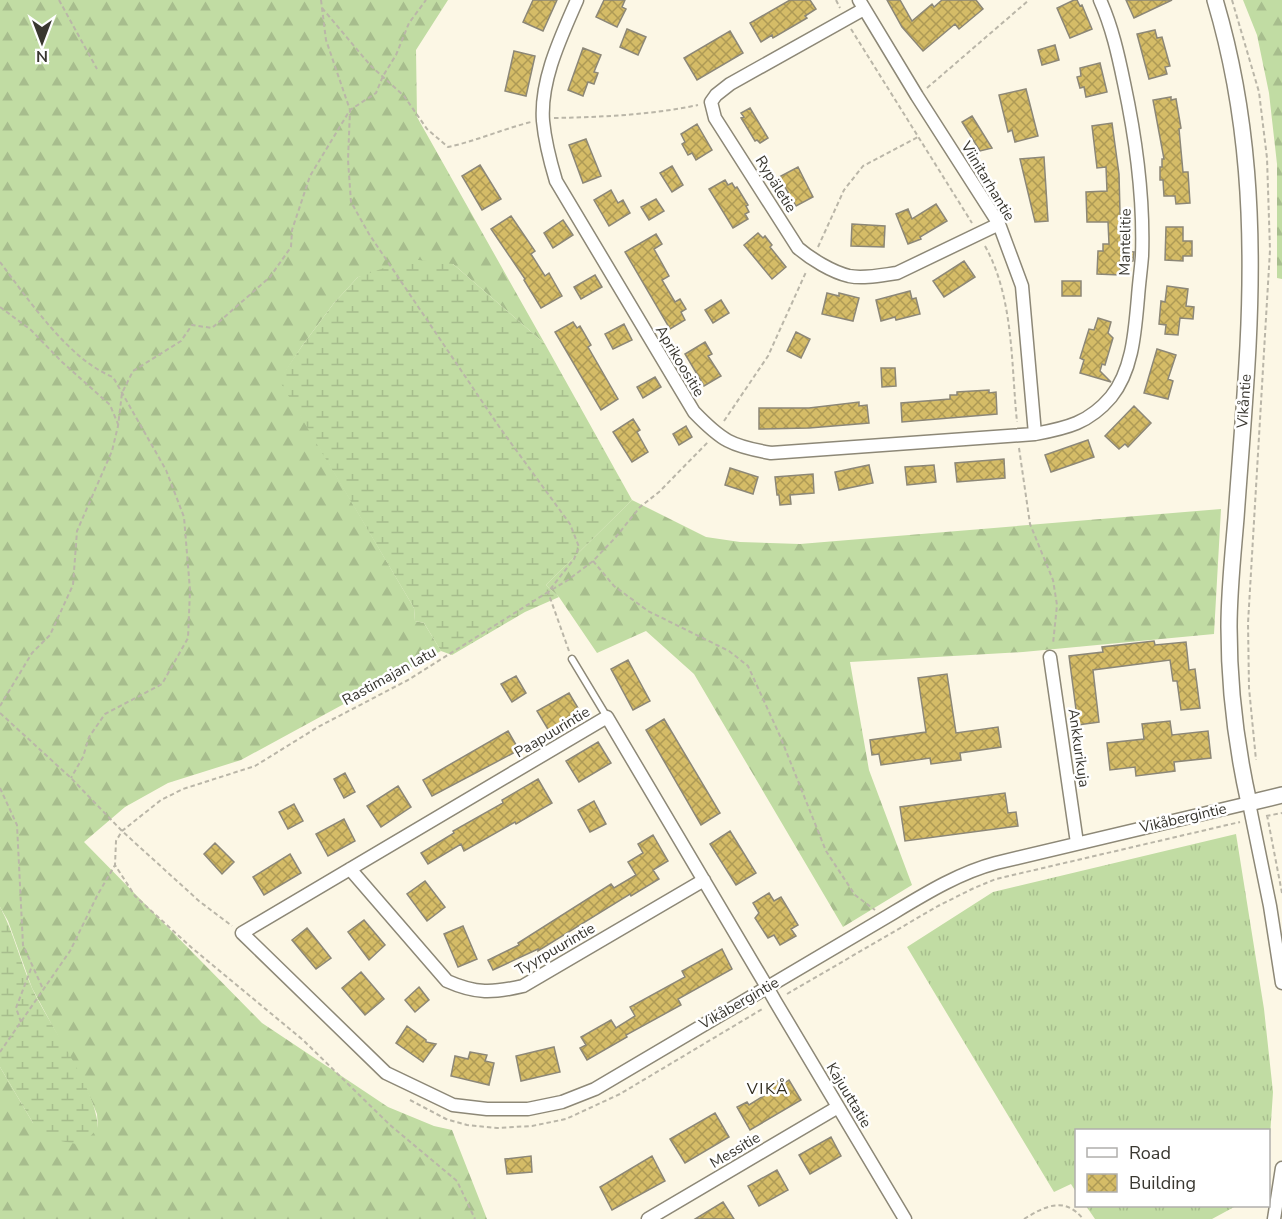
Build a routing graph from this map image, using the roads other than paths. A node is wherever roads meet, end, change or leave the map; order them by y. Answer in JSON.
{"nodes":[{"id":1,"x":577,"y":0,"type":"edge"},
{"id":2,"x":1100,"y":0,"type":"edge"},
{"id":3,"x":1215,"y":0,"type":"edge"},
{"id":4,"x":862,"y":4,"type":"edge"},
{"id":5,"x":999,"y":224,"type":"junction"},
{"id":6,"x":1035,"y":434,"type":"junction"},
{"id":7,"x":1050,"y":657,"type":"road end"},
{"id":8,"x":572,"y":659,"type":"road end"},
{"id":9,"x":607,"y":717,"type":"junction"},
{"id":10,"x":1282,"y":795,"type":"edge"},
{"id":11,"x":1249,"y":803,"type":"junction"},
{"id":12,"x":1077,"y":843,"type":"junction"},
{"id":13,"x":350,"y":869,"type":"junction"},
{"id":14,"x":704,"y":880,"type":"junction"},
{"id":15,"x":242,"y":933,"type":"joint"},
{"id":16,"x":1282,"y":983,"type":"edge"},
{"id":17,"x":766,"y":987,"type":"junction"},
{"id":18,"x":838,"y":1107,"type":"junction"},
{"id":19,"x":1282,"y":1168,"type":"edge"},
{"id":20,"x":648,"y":1219,"type":"edge"},
{"id":21,"x":905,"y":1219,"type":"edge"},
{"id":22,"x":1274,"y":1219,"type":"edge"}],
"edges":[{"from":1,"to":6,"type":"street","name":"Aprikoositie"},
{"from":2,"to":6,"type":"street","name":"Mantelitie"},
{"from":3,"to":11,"type":"street","name":"Vikåntie"},
{"from":4,"to":5,"type":"street","name":"Viinitarhantie"},
{"from":4,"to":5,"type":"street","name":"Rypäletie"},
{"from":5,"to":6,"type":"street","name":"Viinitarhantie"},
{"from":7,"to":12,"type":"street","name":"Ankkurikuja"},
{"from":8,"to":9,"type":"lane"},
{"from":9,"to":13,"type":"street","name":"Paapuurintie"},
{"from":9,"to":14,"type":"street","name":"Paapuurintie"},
{"from":10,"to":11,"type":"street","name":"Vikåbergintie"},
{"from":11,"to":12,"type":"street","name":"Vikåbergintie"},
{"from":11,"to":16,"type":"street"},
{"from":12,"to":17,"type":"street","name":"Vikåbergintie"},
{"from":13,"to":14,"type":"street","name":"Tyyrpuurintie"},
{"from":13,"to":15,"type":"street","name":"Paapuurintie"},
{"from":14,"to":17,"type":"street","name":"Paapuurintie"},
{"from":15,"to":17,"type":"street","name":"Vikåbergintie"},
{"from":17,"to":18,"type":"street","name":"Kajuuttatie"},
{"from":18,"to":20,"type":"street","name":"Messitie"},
{"from":18,"to":21,"type":"street","name":"Kajuuttatie"},
{"from":19,"to":22,"type":"street"}]}
